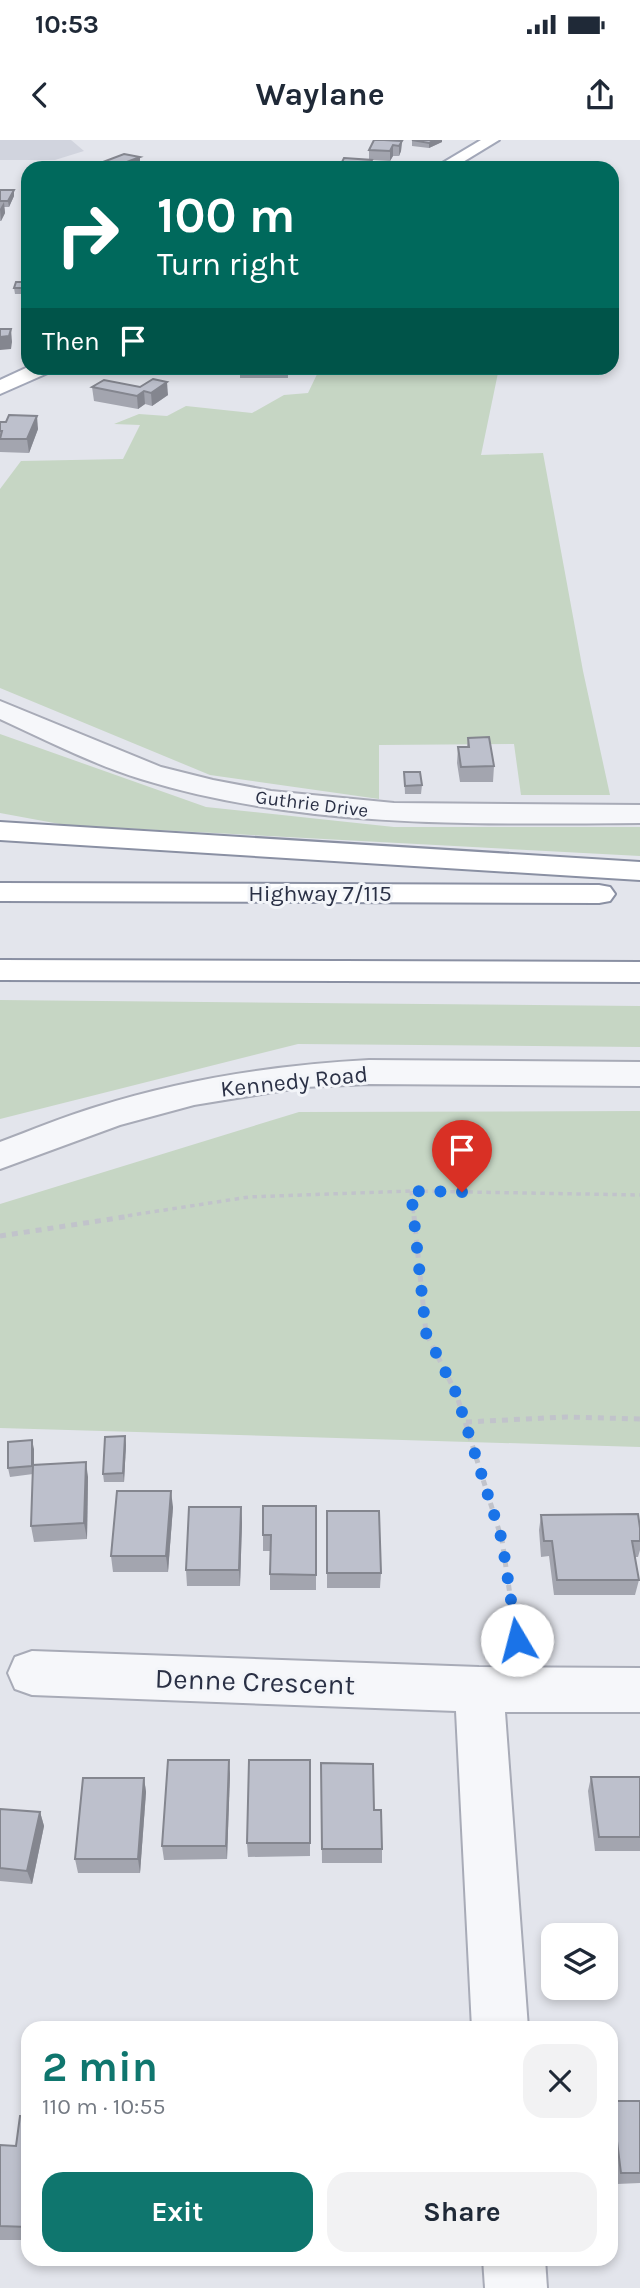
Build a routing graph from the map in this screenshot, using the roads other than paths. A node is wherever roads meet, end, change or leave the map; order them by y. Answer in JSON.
{"nodes":[{"id":1,"x":492,"y":140,"type":"edge"},
{"id":2,"x":454,"y":161,"type":"edge"},
{"id":3,"x":28,"y":375,"type":"edge"},
{"id":4,"x":0,"y":388,"type":"edge"},
{"id":5,"x":0,"y":709,"type":"edge"},
{"id":6,"x":640,"y":814,"type":"edge"},
{"id":7,"x":0,"y":831,"type":"edge"},
{"id":8,"x":640,"y":871,"type":"edge"},
{"id":9,"x":0,"y":892,"type":"edge"},
{"id":10,"x":640,"y":894,"type":"edge"},
{"id":11,"x":0,"y":970,"type":"edge"},
{"id":12,"x":640,"y":972,"type":"edge"},
{"id":13,"x":640,"y":1074,"type":"edge"},
{"id":14,"x":0,"y":1156,"type":"edge"},
{"id":15,"x":32,"y":1673,"type":"dead end"},
{"id":16,"x":501,"y":1689,"type":"junction"},
{"id":17,"x":640,"y":1690,"type":"edge"},
{"id":18,"x":500,"y":2021,"type":"edge"},
{"id":19,"x":514,"y":2266,"type":"edge"},
{"id":20,"x":516,"y":2288,"type":"edge"}],
"edges":[{"from":1,"to":2,"type":"main road"},
{"from":3,"to":4,"type":"main road"},
{"from":5,"to":6,"type":"street","name":"Guthrie Drive"},
{"from":7,"to":8,"type":"main road"},
{"from":9,"to":10,"type":"main road","name":"Highway 7/115"},
{"from":11,"to":12,"type":"main road"},
{"from":13,"to":14,"type":"street","name":"Kennedy Road"},
{"from":15,"to":16,"type":"street","name":"Denne Crescent"},
{"from":16,"to":17,"type":"street","name":"Denne Crescent"},
{"from":16,"to":18,"type":"street"},
{"from":19,"to":20,"type":"street"}]}
